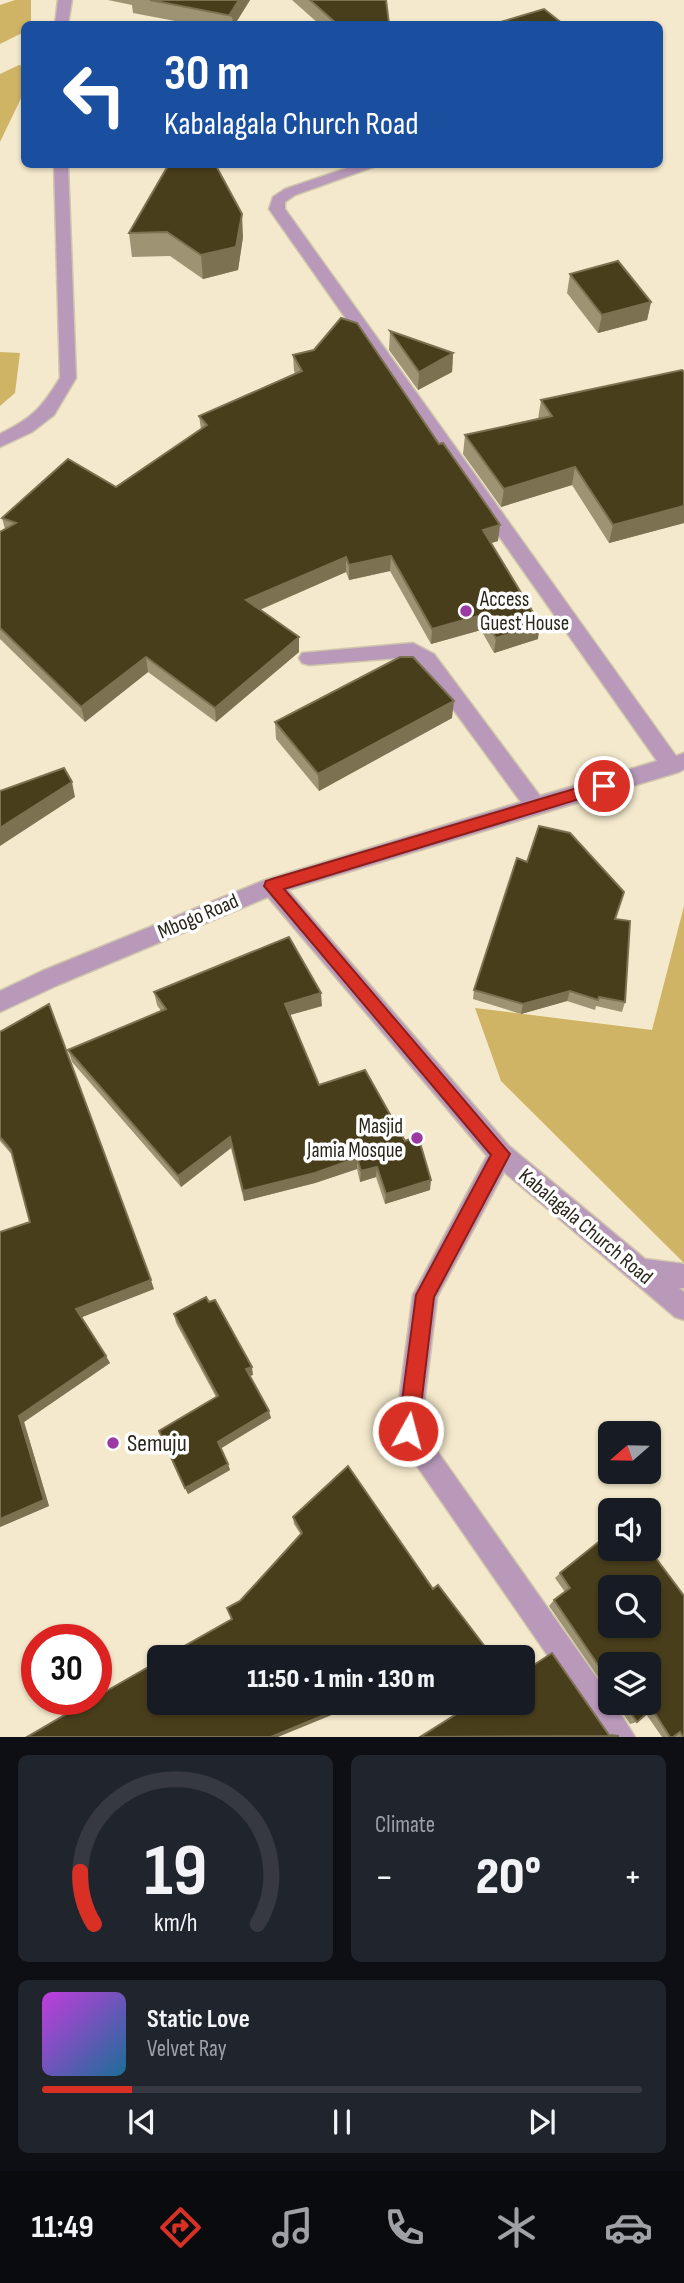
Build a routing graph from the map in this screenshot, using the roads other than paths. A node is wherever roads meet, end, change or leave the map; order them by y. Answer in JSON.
{"nodes":[{"id":1,"x":65,"y":0,"type":"edge"},
{"id":2,"x":62,"y":21,"type":"edge"},
{"id":3,"x":61,"y":168,"type":"edge"},
{"id":4,"x":363,"y":168,"type":"edge"},
{"id":5,"x":0,"y":441,"type":"edge"},
{"id":6,"x":309,"y":658,"type":"dead end"},
{"id":7,"x":678,"y":763,"type":"edge"},
{"id":8,"x":536,"y":807,"type":"junction"},
{"id":9,"x":272,"y":886,"type":"junction"},
{"id":10,"x":0,"y":1002,"type":"edge"},
{"id":11,"x":501,"y":1154,"type":"junction"},
{"id":12,"x":640,"y":1271,"type":"junction"},
{"id":13,"x":684,"y":1276,"type":"edge"},
{"id":14,"x":684,"y":1308,"type":"edge"},
{"id":15,"x":621,"y":1737,"type":"edge"}],
"edges":[{"from":1,"to":2,"type":"street"},
{"from":3,"to":5,"type":"street"},
{"from":4,"to":7,"type":"street"},
{"from":6,"to":8,"type":"street"},
{"from":7,"to":8,"type":"street","name":"Mbogo Road"},
{"from":8,"to":9,"type":"street","name":"Mbogo Road"},
{"from":9,"to":10,"type":"street","name":"Mbogo Road"},
{"from":9,"to":11,"type":"street","name":"Kabalagala Church Road"},
{"from":11,"to":12,"type":"street","name":"Kabalagala Church Road"},
{"from":11,"to":15,"type":"street"},
{"from":12,"to":13,"type":"street"},
{"from":12,"to":14,"type":"street","name":"Kabalagala Church Road"}]}
